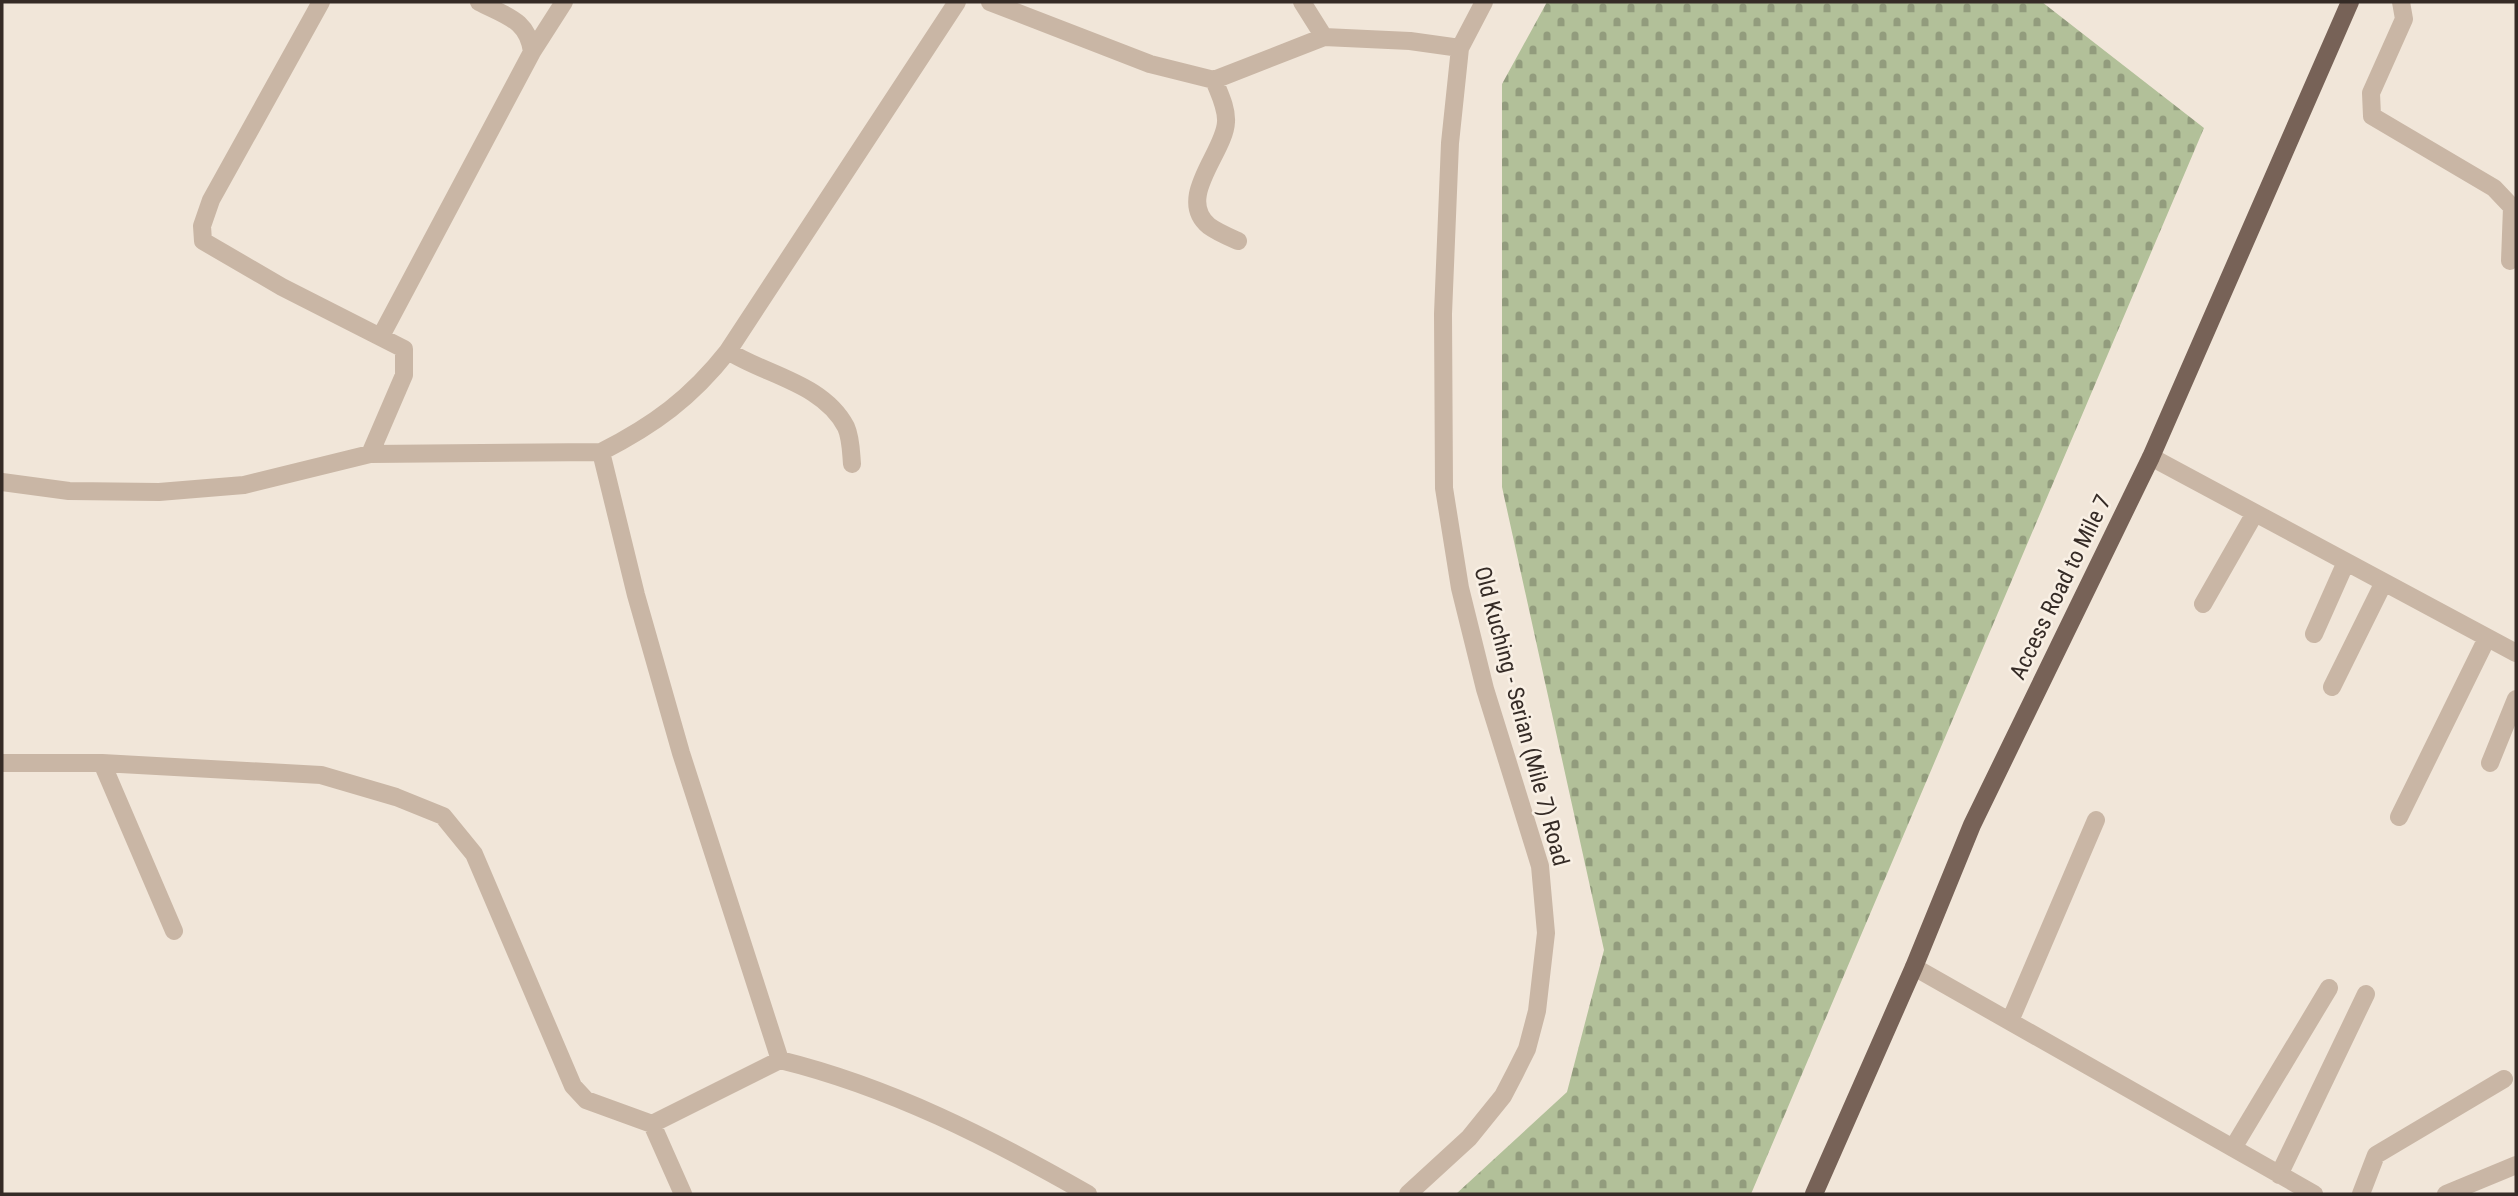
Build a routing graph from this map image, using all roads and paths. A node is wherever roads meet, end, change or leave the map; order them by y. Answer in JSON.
{"nodes":[{"id":1,"x":321,"y":2,"type":"edge"},
{"id":2,"x":479,"y":2,"type":"edge"},
{"id":3,"x":564,"y":2,"type":"edge"},
{"id":4,"x":957,"y":2,"type":"edge"},
{"id":5,"x":990,"y":2,"type":"edge"},
{"id":6,"x":1302,"y":2,"type":"edge"},
{"id":7,"x":1484,"y":2,"type":"edge"},
{"id":8,"x":2350,"y":2,"type":"edge"},
{"id":9,"x":2400,"y":2,"type":"edge"},
{"id":10,"x":1324,"y":37,"type":"junction"},
{"id":11,"x":1460,"y":48,"type":"junction"},
{"id":12,"x":532,"y":52,"type":"junction"},
{"id":13,"x":1214,"y":80,"type":"junction"},
{"id":14,"x":1238,"y":241,"type":"dead end"},
{"id":15,"x":2510,"y":261,"type":"dead end"},
{"id":16,"x":381,"y":337,"type":"junction"},
{"id":17,"x":728,"y":351,"type":"junction"},
{"id":18,"x":601,"y":452,"type":"junction"},
{"id":19,"x":370,"y":454,"type":"junction"},
{"id":20,"x":2151,"y":457,"type":"junction"},
{"id":21,"x":852,"y":464,"type":"dead end"},
{"id":22,"x":2,"y":482,"type":"edge"},
{"id":23,"x":2255,"y":513,"type":"junction"},
{"id":24,"x":2346,"y":562,"type":"junction"},
{"id":25,"x":2384,"y":582,"type":"junction"},
{"id":26,"x":2203,"y":604,"type":"dead end"},
{"id":27,"x":2314,"y":634,"type":"dead end"},
{"id":28,"x":2487,"y":638,"type":"junction"},
{"id":29,"x":2516,"y":653,"type":"edge"},
{"id":30,"x":2332,"y":687,"type":"dead end"},
{"id":31,"x":2516,"y":699,"type":"edge"},
{"id":32,"x":2,"y":763,"type":"edge"},
{"id":33,"x":102,"y":763,"type":"junction"},
{"id":34,"x":2490,"y":763,"type":"dead end"},
{"id":35,"x":2399,"y":817,"type":"dead end"},
{"id":36,"x":2096,"y":820,"type":"dead end"},
{"id":37,"x":174,"y":931,"type":"dead end"},
{"id":38,"x":1914,"y":967,"type":"junction"},
{"id":39,"x":2329,"y":988,"type":"dead end"},
{"id":40,"x":2366,"y":994,"type":"dead end"},
{"id":41,"x":2010,"y":1021,"type":"junction"},
{"id":42,"x":780,"y":1060,"type":"junction"},
{"id":43,"x":2504,"y":1079,"type":"dead end"},
{"id":44,"x":652,"y":1124,"type":"junction"},
{"id":45,"x":2233,"y":1148,"type":"junction"},
{"id":46,"x":2516,"y":1165,"type":"edge"},
{"id":47,"x":2279,"y":1175,"type":"junction"},
{"id":48,"x":684,"y":1194,"type":"edge"},
{"id":49,"x":1088,"y":1194,"type":"edge"},
{"id":50,"x":1408,"y":1194,"type":"edge"},
{"id":51,"x":1814,"y":1194,"type":"edge"},
{"id":52,"x":2314,"y":1194,"type":"edge"},
{"id":53,"x":2361,"y":1194,"type":"edge"},
{"id":54,"x":2446,"y":1194,"type":"edge"}],
"edges":[{"from":1,"to":16,"type":"street"},
{"from":2,"to":12,"type":"street"},
{"from":3,"to":12,"type":"street"},
{"from":4,"to":17,"type":"street"},
{"from":5,"to":13,"type":"street"},
{"from":6,"to":10,"type":"street"},
{"from":7,"to":11,"type":"street","name":"Old Kuching - Serian (Mile 7) Road"},
{"from":8,"to":20,"type":"main road","name":"Access Road to Mile 7"},
{"from":9,"to":15,"type":"street"},
{"from":10,"to":11,"type":"street"},
{"from":10,"to":13,"type":"street"},
{"from":11,"to":50,"type":"street","name":"Old Kuching - Serian (Mile 7) Road"},
{"from":12,"to":16,"type":"street"},
{"from":13,"to":14,"type":"street"},
{"from":16,"to":19,"type":"street"},
{"from":17,"to":18,"type":"street"},
{"from":17,"to":21,"type":"street"},
{"from":18,"to":19,"type":"street"},
{"from":18,"to":42,"type":"street"},
{"from":19,"to":22,"type":"street"},
{"from":20,"to":23,"type":"street"},
{"from":20,"to":38,"type":"main road","name":"Access Road to Mile 7"},
{"from":23,"to":24,"type":"street"},
{"from":23,"to":26,"type":"street"},
{"from":24,"to":25,"type":"street"},
{"from":24,"to":27,"type":"street"},
{"from":25,"to":28,"type":"street"},
{"from":25,"to":30,"type":"street"},
{"from":28,"to":29,"type":"street"},
{"from":28,"to":35,"type":"street"},
{"from":31,"to":34,"type":"street"},
{"from":32,"to":33,"type":"street"},
{"from":33,"to":37,"type":"street"},
{"from":33,"to":44,"type":"street"},
{"from":36,"to":41,"type":"street"},
{"from":38,"to":41,"type":"street"},
{"from":38,"to":51,"type":"main road","name":"Access Road to Mile 7"},
{"from":39,"to":45,"type":"street"},
{"from":40,"to":47,"type":"street"},
{"from":41,"to":45,"type":"street"},
{"from":42,"to":44,"type":"street"},
{"from":42,"to":49,"type":"street"},
{"from":43,"to":53,"type":"street"},
{"from":44,"to":48,"type":"street"},
{"from":45,"to":47,"type":"street"},
{"from":46,"to":54,"type":"street"},
{"from":47,"to":52,"type":"street"}]}
